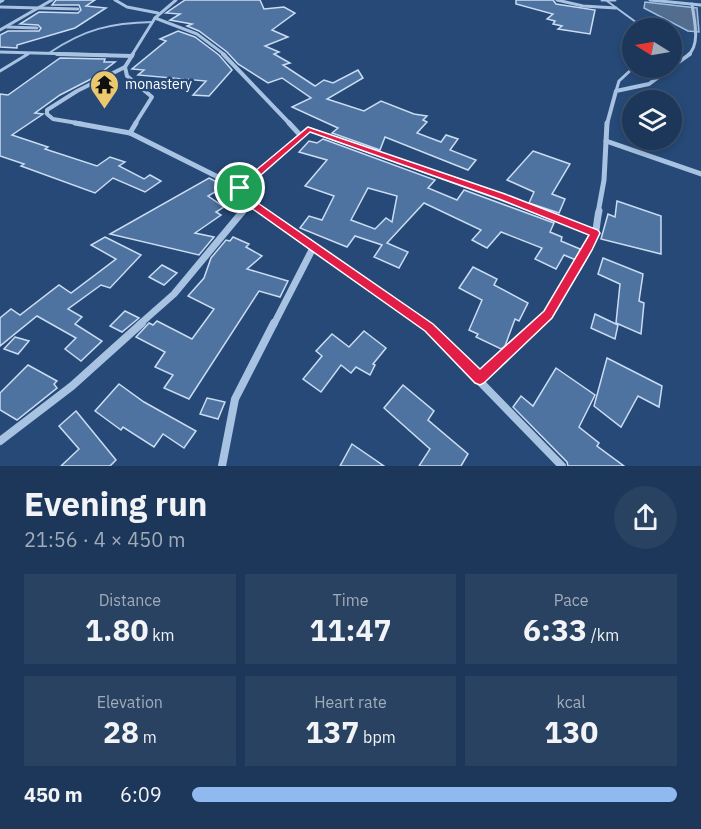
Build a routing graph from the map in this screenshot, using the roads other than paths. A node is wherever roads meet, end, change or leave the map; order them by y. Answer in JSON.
{"nodes":[{"id":1,"x":52,"y":0,"type":"edge"},
{"id":2,"x":115,"y":0,"type":"edge"},
{"id":3,"x":176,"y":0,"type":"edge"},
{"id":4,"x":557,"y":0,"type":"edge"},
{"id":5,"x":602,"y":0,"type":"edge"},
{"id":6,"x":607,"y":0,"type":"edge"},
{"id":7,"x":615,"y":0,"type":"edge"},
{"id":8,"x":650,"y":0,"type":"edge"},
{"id":9,"x":693,"y":4,"type":"junction"},
{"id":10,"x":701,"y":5,"type":"edge"},
{"id":11,"x":0,"y":7,"type":"edge"},
{"id":12,"x":38,"y":8,"type":"junction"},
{"id":13,"x":616,"y":8,"type":"junction"},
{"id":14,"x":78,"y":9,"type":"dead end"},
{"id":15,"x":156,"y":18,"type":"junction"},
{"id":16,"x":630,"y":18,"type":"edge"},
{"id":17,"x":6,"y":27,"type":"junction"},
{"id":18,"x":0,"y":28,"type":"edge"},
{"id":19,"x":37,"y":28,"type":"dead end"},
{"id":20,"x":699,"y":38,"type":"edge"},
{"id":21,"x":0,"y":52,"type":"edge"},
{"id":22,"x":29,"y":53,"type":"junction"},
{"id":23,"x":49,"y":53,"type":"junction"},
{"id":24,"x":132,"y":56,"type":"junction"},
{"id":25,"x":682,"y":59,"type":"edge"},
{"id":26,"x":125,"y":68,"type":"junction"},
{"id":27,"x":0,"y":72,"type":"edge"},
{"id":28,"x":622,"y":78,"type":"edge"},
{"id":29,"x":657,"y":78,"type":"edge"},
{"id":30,"x":616,"y":91,"type":"junction"},
{"id":31,"x":130,"y":133,"type":"junction"},
{"id":32,"x":301,"y":136,"type":"junction"},
{"id":33,"x":606,"y":141,"type":"junction"},
{"id":34,"x":701,"y":174,"type":"edge"},
{"id":35,"x":240,"y":188,"type":"junction"},
{"id":36,"x":251,"y":202,"type":"junction"},
{"id":37,"x":595,"y":233,"type":"junction"},
{"id":38,"x":313,"y":248,"type":"junction"},
{"id":39,"x":480,"y":378,"type":"junction"},
{"id":40,"x":0,"y":441,"type":"edge"},
{"id":41,"x":222,"y":466,"type":"edge"},
{"id":42,"x":562,"y":466,"type":"edge"}],
"edges":[{"from":1,"to":12,"type":"street"},
{"from":2,"to":15,"type":"street"},
{"from":3,"to":15,"type":"street"},
{"from":4,"to":13,"type":"street"},
{"from":5,"to":6,"type":"street"},
{"from":6,"to":7,"type":"street"},
{"from":6,"to":13,"type":"lane"},
{"from":8,"to":9,"type":"street"},
{"from":9,"to":10,"type":"street"},
{"from":9,"to":20,"type":"street"},
{"from":11,"to":12,"type":"street"},
{"from":12,"to":14,"type":"street"},
{"from":12,"to":17,"type":"street"},
{"from":13,"to":16,"type":"lane"},
{"from":15,"to":23,"type":"lane"},
{"from":15,"to":24,"type":"street"},
{"from":15,"to":32,"type":"street"},
{"from":17,"to":18,"type":"street"},
{"from":17,"to":19,"type":"street"},
{"from":20,"to":25,"type":"street"},
{"from":21,"to":22,"type":"street"},
{"from":22,"to":23,"type":"street"},
{"from":22,"to":27,"type":"lane"},
{"from":23,"to":24,"type":"street"},
{"from":24,"to":26,"type":"street"},
{"from":26,"to":31,"type":"street"},
{"from":26,"to":31,"type":"street"},
{"from":28,"to":30,"type":"lane"},
{"from":29,"to":30,"type":"street"},
{"from":30,"to":33,"type":"street"},
{"from":31,"to":35,"type":"street"},
{"from":32,"to":35,"type":"street"},
{"from":32,"to":37,"type":"street"},
{"from":33,"to":34,"type":"street"},
{"from":33,"to":37,"type":"street"},
{"from":35,"to":36,"type":"street"},
{"from":36,"to":38,"type":"street"},
{"from":36,"to":40,"type":"street"},
{"from":37,"to":39,"type":"street"},
{"from":38,"to":39,"type":"street"},
{"from":38,"to":41,"type":"street"},
{"from":39,"to":42,"type":"street"}]}
